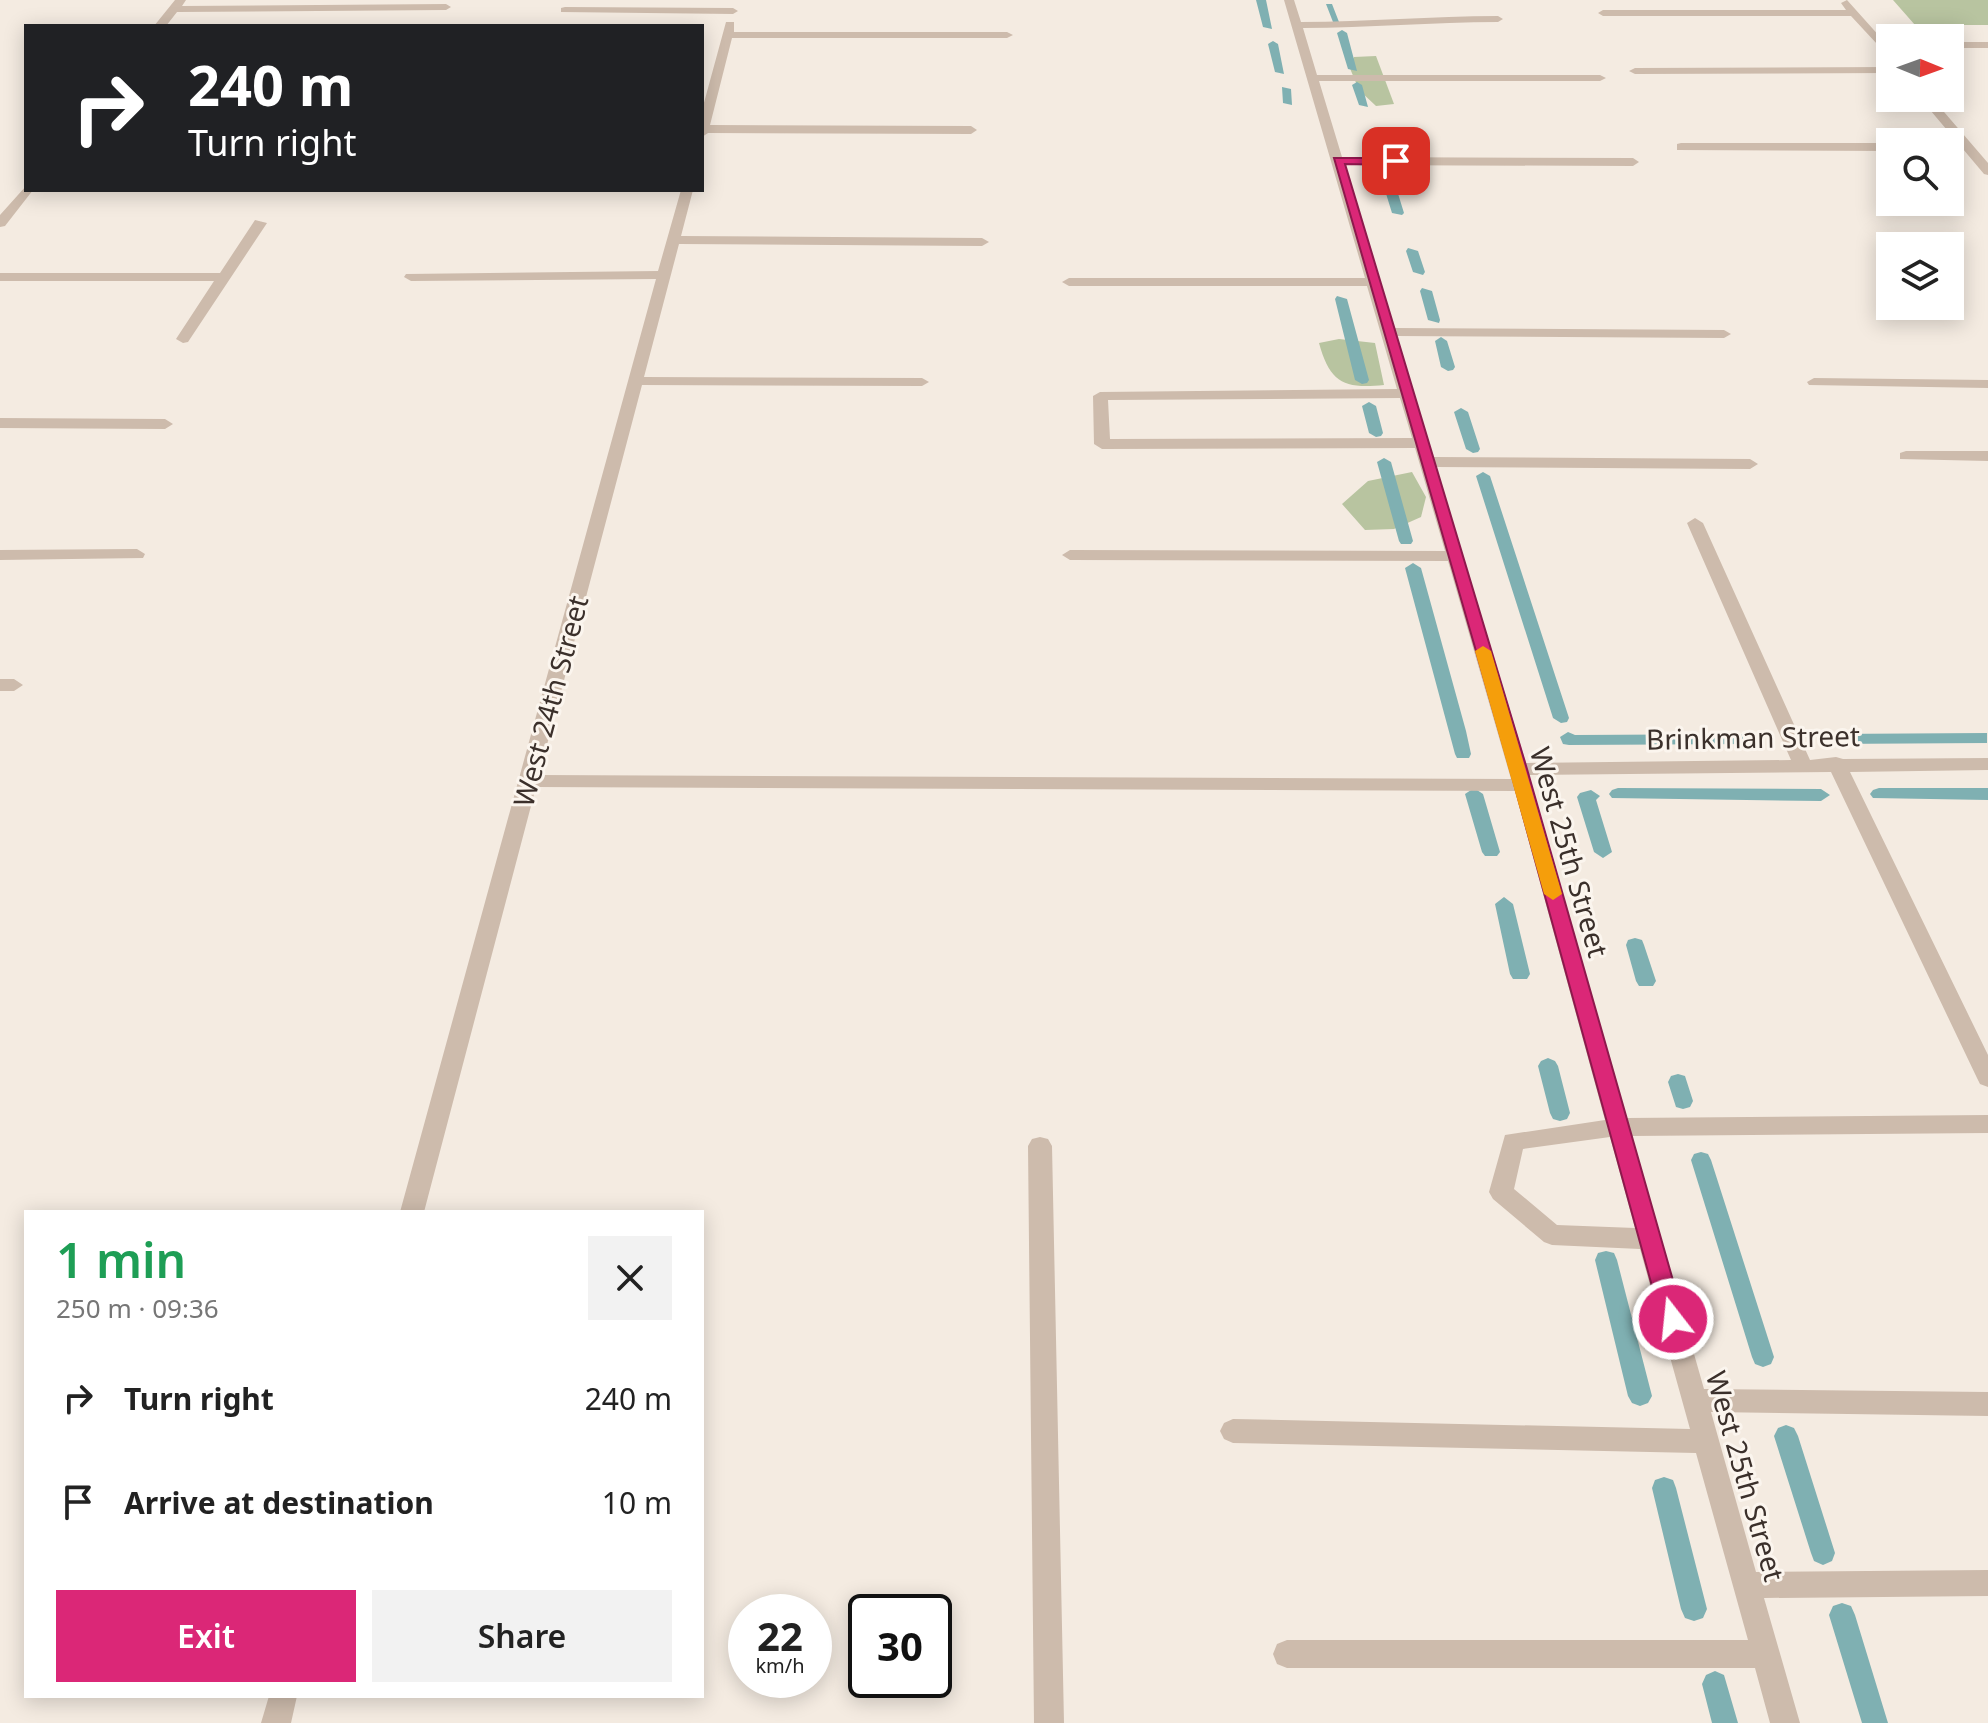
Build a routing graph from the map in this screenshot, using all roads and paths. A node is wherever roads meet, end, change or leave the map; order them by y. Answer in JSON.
{"nodes":[{"id":1,"x":1289,"y":0,"type":"edge"},
{"id":2,"x":1843,"y":0,"type":"edge"},
{"id":3,"x":178,"y":4,"type":"edge"},
{"id":4,"x":735,"y":5,"type":"edge"},
{"id":5,"x":446,"y":7,"type":"dead end"},
{"id":6,"x":565,"y":10,"type":"dead end"},
{"id":7,"x":1603,"y":13,"type":"dead end"},
{"id":8,"x":1854,"y":13,"type":"junction"},
{"id":9,"x":1498,"y":19,"type":"dead end"},
{"id":10,"x":162,"y":24,"type":"edge"},
{"id":11,"x":1297,"y":25,"type":"junction"},
{"id":12,"x":727,"y":35,"type":"junction"},
{"id":13,"x":1007,"y":35,"type":"dead end"},
{"id":14,"x":1876,"y":36,"type":"edge"},
{"id":15,"x":1964,"y":45,"type":"edge"},
{"id":16,"x":1988,"y":45,"type":"edge"},
{"id":17,"x":1876,"y":70,"type":"edge"},
{"id":18,"x":1635,"y":71,"type":"dead end"},
{"id":19,"x":1313,"y":78,"type":"junction"},
{"id":20,"x":1600,"y":78,"type":"dead end"},
{"id":21,"x":1938,"y":112,"type":"edge"},
{"id":22,"x":704,"y":121,"type":"edge"},
{"id":23,"x":971,"y":130,"type":"dead end"},
{"id":24,"x":704,"y":131,"type":"edge"},
{"id":25,"x":1681,"y":147,"type":"dead end"},
{"id":26,"x":1876,"y":147,"type":"edge"},
{"id":27,"x":1967,"y":147,"type":"joint"},
{"id":28,"x":1338,"y":161,"type":"junction"},
{"id":29,"x":1633,"y":162,"type":"dead end"},
{"id":30,"x":1988,"y":171,"type":"edge"},
{"id":31,"x":25,"y":192,"type":"edge"},
{"id":32,"x":686,"y":192,"type":"edge"},
{"id":33,"x":0,"y":223,"type":"edge"},
{"id":34,"x":260,"y":223,"type":"dead end"},
{"id":35,"x":674,"y":240,"type":"junction"},
{"id":36,"x":982,"y":242,"type":"dead end"},
{"id":37,"x":664,"y":275,"type":"junction"},
{"id":38,"x":0,"y":277,"type":"edge"},
{"id":39,"x":224,"y":277,"type":"junction"},
{"id":40,"x":411,"y":277,"type":"dead end"},
{"id":41,"x":1069,"y":282,"type":"dead end"},
{"id":42,"x":1375,"y":282,"type":"junction"},
{"id":43,"x":1390,"y":332,"type":"junction"},
{"id":44,"x":1724,"y":334,"type":"dead end"},
{"id":45,"x":183,"y":339,"type":"dead end"},
{"id":46,"x":636,"y":381,"type":"junction"},
{"id":47,"x":922,"y":382,"type":"dead end"},
{"id":48,"x":1814,"y":382,"type":"dead end"},
{"id":49,"x":1988,"y":384,"type":"edge"},
{"id":50,"x":1408,"y":393,"type":"junction"},
{"id":51,"x":0,"y":423,"type":"edge"},
{"id":52,"x":165,"y":424,"type":"dead end"},
{"id":53,"x":1424,"y":452,"type":"junction"},
{"id":54,"x":1906,"y":456,"type":"dead end"},
{"id":55,"x":1988,"y":456,"type":"edge"},
{"id":56,"x":1750,"y":464,"type":"dead end"},
{"id":57,"x":1695,"y":523,"type":"dead end"},
{"id":58,"x":137,"y":554,"type":"dead end"},
{"id":59,"x":0,"y":555,"type":"edge"},
{"id":60,"x":1070,"y":555,"type":"dead end"},
{"id":61,"x":1455,"y":556,"type":"junction"},
{"id":62,"x":1836,"y":763,"type":"junction"},
{"id":63,"x":1802,"y":764,"type":"junction"},
{"id":64,"x":1988,"y":764,"type":"edge"},
{"id":65,"x":1520,"y":777,"type":"junction"},
{"id":66,"x":528,"y":781,"type":"junction"},
{"id":67,"x":1988,"y":1078,"type":"edge"},
{"id":68,"x":1988,"y":1124,"type":"edge"},
{"id":69,"x":1618,"y":1127,"type":"junction"},
{"id":70,"x":1040,"y":1146,"type":"dead end"},
{"id":71,"x":413,"y":1210,"type":"edge"},
{"id":72,"x":1650,"y":1239,"type":"junction"},
{"id":73,"x":1695,"y":1400,"type":"junction"},
{"id":74,"x":1988,"y":1404,"type":"edge"},
{"id":75,"x":1233,"y":1431,"type":"dead end"},
{"id":76,"x":1707,"y":1441,"type":"junction"},
{"id":77,"x":1988,"y":1583,"type":"edge"},
{"id":78,"x":1747,"y":1585,"type":"junction"},
{"id":79,"x":1287,"y":1654,"type":"dead end"},
{"id":80,"x":1766,"y":1654,"type":"junction"},
{"id":81,"x":282,"y":1698,"type":"edge"},
{"id":82,"x":276,"y":1723,"type":"edge"},
{"id":83,"x":1049,"y":1723,"type":"edge"},
{"id":84,"x":1785,"y":1723,"type":"edge"}],
"edges":[{"from":1,"to":11,"type":"street","name":"West 25th Street"},
{"from":2,"to":8,"type":"street"},
{"from":3,"to":5,"type":"street"},
{"from":3,"to":10,"type":"street"},
{"from":4,"to":6,"type":"street"},
{"from":4,"to":12,"type":"street"},
{"from":7,"to":8,"type":"street"},
{"from":8,"to":14,"type":"street"},
{"from":9,"to":11,"type":"street"},
{"from":11,"to":19,"type":"street","name":"West 25th Street"},
{"from":12,"to":13,"type":"street"},
{"from":12,"to":22,"type":"street"},
{"from":15,"to":16,"type":"street"},
{"from":17,"to":18,"type":"street"},
{"from":19,"to":20,"type":"street"},
{"from":19,"to":28,"type":"street","name":"West 25th Street"},
{"from":21,"to":27,"type":"street"},
{"from":23,"to":24,"type":"street"},
{"from":25,"to":26,"type":"street"},
{"from":27,"to":30,"type":"street"},
{"from":28,"to":29,"type":"street"},
{"from":28,"to":42,"type":"street","name":"West 25th Street"},
{"from":31,"to":33,"type":"street"},
{"from":32,"to":35,"type":"street","name":"West 24th Street"},
{"from":34,"to":39,"type":"street"},
{"from":35,"to":36,"type":"street"},
{"from":35,"to":37,"type":"street","name":"West 24th Street"},
{"from":37,"to":40,"type":"street"},
{"from":37,"to":46,"type":"street","name":"West 24th Street"},
{"from":38,"to":39,"type":"street"},
{"from":39,"to":45,"type":"street"},
{"from":41,"to":42,"type":"street"},
{"from":42,"to":43,"type":"street","name":"West 25th Street"},
{"from":43,"to":44,"type":"street"},
{"from":43,"to":50,"type":"street","name":"West 25th Street"},
{"from":46,"to":47,"type":"street"},
{"from":46,"to":66,"type":"street","name":"West 24th Street"},
{"from":48,"to":49,"type":"street"},
{"from":50,"to":53,"type":"street","name":"West 25th Street"},
{"from":50,"to":53,"type":"street"},
{"from":51,"to":52,"type":"street"},
{"from":53,"to":56,"type":"street"},
{"from":53,"to":61,"type":"street","name":"West 25th Street"},
{"from":54,"to":55,"type":"street"},
{"from":57,"to":63,"type":"street"},
{"from":58,"to":59,"type":"street"},
{"from":60,"to":61,"type":"street"},
{"from":61,"to":65,"type":"street","name":"West 25th Street"},
{"from":62,"to":63,"type":"street","name":"Brinkman Street"},
{"from":62,"to":64,"type":"street","name":"Brinkman Street"},
{"from":62,"to":67,"type":"street"},
{"from":63,"to":65,"type":"street","name":"Brinkman Street"},
{"from":65,"to":66,"type":"street","name":"Brinkman Street"},
{"from":65,"to":69,"type":"street","name":"West 25th Street"},
{"from":66,"to":71,"type":"street","name":"West 24th Street"},
{"from":68,"to":69,"type":"street"},
{"from":69,"to":72,"type":"street","name":"West 25th Street"},
{"from":69,"to":72,"type":"street"},
{"from":70,"to":83,"type":"street"},
{"from":72,"to":73,"type":"street","name":"West 25th Street"},
{"from":73,"to":74,"type":"street"},
{"from":73,"to":76,"type":"street","name":"West 25th Street"},
{"from":75,"to":76,"type":"street"},
{"from":76,"to":78,"type":"street","name":"West 25th Street"},
{"from":77,"to":78,"type":"street"},
{"from":78,"to":80,"type":"street","name":"West 25th Street"},
{"from":79,"to":80,"type":"street"},
{"from":80,"to":84,"type":"street","name":"West 25th Street"},
{"from":81,"to":82,"type":"street"}]}
